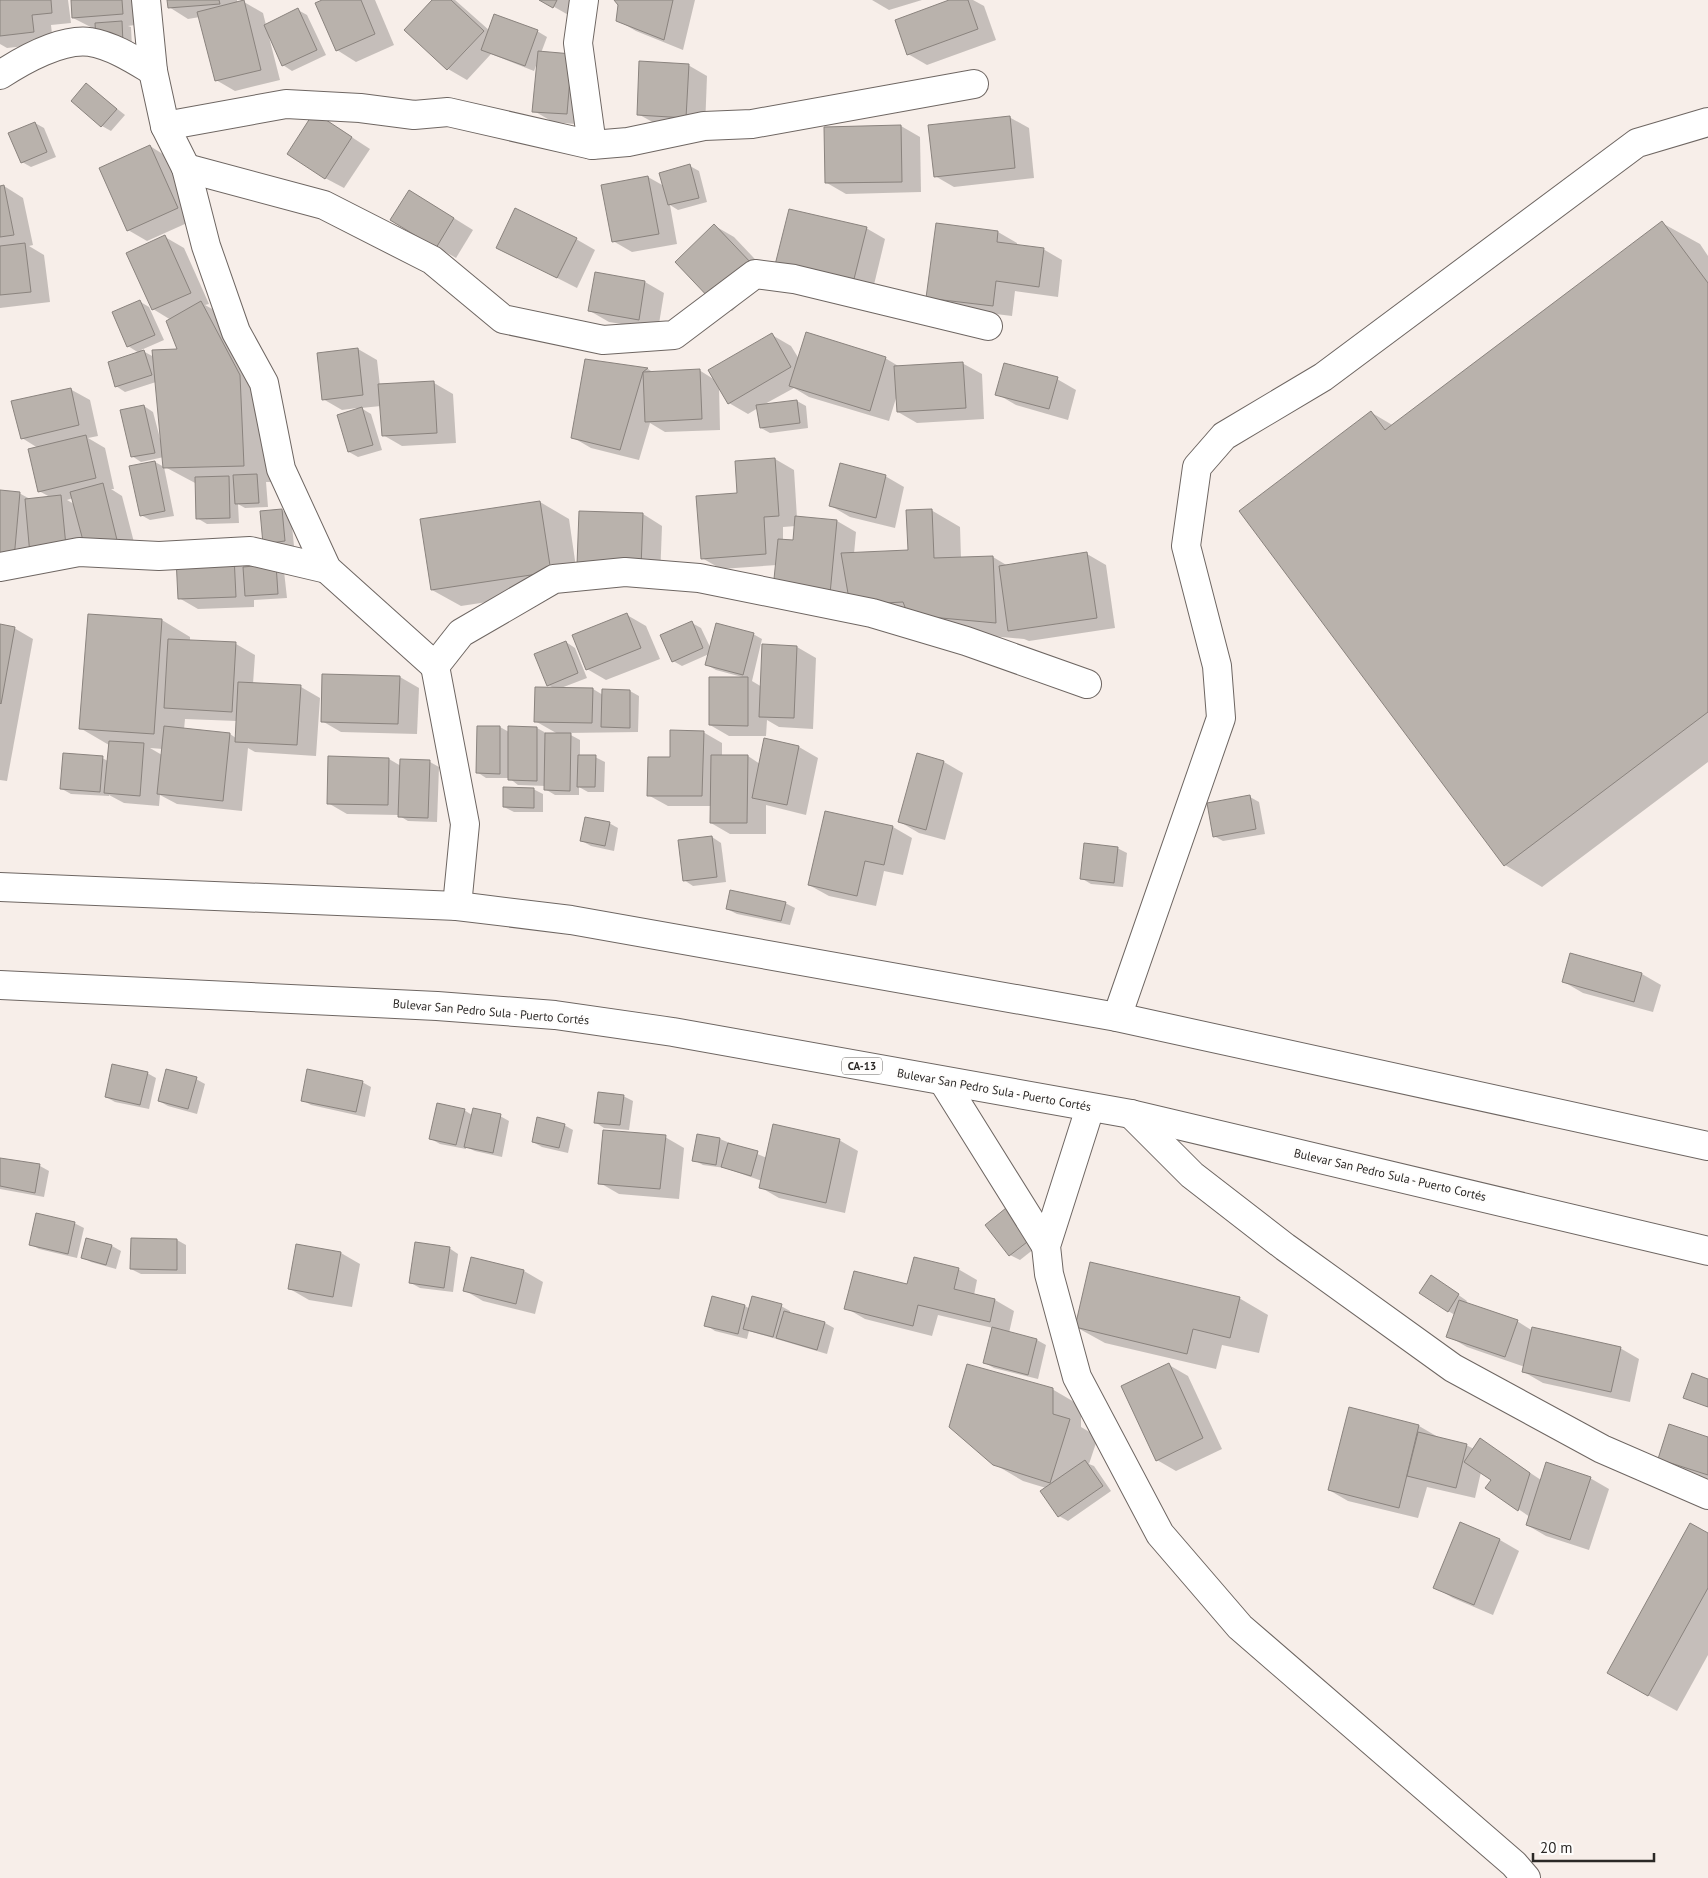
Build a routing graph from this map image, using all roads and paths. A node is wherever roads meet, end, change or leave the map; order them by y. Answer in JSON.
{"nodes":[{"id":1,"x":146,"y":0,"type":"edge"},
{"id":2,"x":584,"y":0,"type":"edge"},
{"id":3,"x":153,"y":71,"type":"junction"},
{"id":4,"x":0,"y":75,"type":"edge"},
{"id":5,"x":974,"y":84,"type":"dead end"},
{"id":6,"x":1708,"y":122,"type":"edge"},
{"id":7,"x":165,"y":126,"type":"junction"},
{"id":8,"x":592,"y":145,"type":"junction"},
{"id":9,"x":186,"y":168,"type":"junction"},
{"id":10,"x":988,"y":326,"type":"dead end"},
{"id":11,"x":0,"y":567,"type":"edge"},
{"id":12,"x":327,"y":569,"type":"junction"},
{"id":13,"x":435,"y":666,"type":"junction"},
{"id":14,"x":1087,"y":684,"type":"dead end"},
{"id":15,"x":0,"y":887,"type":"edge"},
{"id":16,"x":457,"y":906,"type":"junction"},
{"id":17,"x":0,"y":985,"type":"edge"},
{"id":18,"x":1117,"y":1018,"type":"junction"},
{"id":19,"x":943,"y":1081,"type":"junction"},
{"id":20,"x":1090,"y":1108,"type":"junction"},
{"id":21,"x":1131,"y":1114,"type":"junction"},
{"id":22,"x":1708,"y":1146,"type":"edge"},
{"id":23,"x":1046,"y":1246,"type":"junction"},
{"id":24,"x":1708,"y":1251,"type":"edge"},
{"id":25,"x":1708,"y":1495,"type":"edge"},
{"id":26,"x":1519,"y":1873,"type":"edge"}],
"edges":[{"from":1,"to":3,"type":"main road"},
{"from":2,"to":8,"type":"main road"},
{"from":3,"to":4,"type":"main road"},
{"from":3,"to":7,"type":"main road"},
{"from":5,"to":8,"type":"main road"},
{"from":6,"to":18,"type":"main road"},
{"from":7,"to":8,"type":"main road"},
{"from":7,"to":9,"type":"main road"},
{"from":9,"to":10,"type":"main road"},
{"from":9,"to":12,"type":"main road"},
{"from":11,"to":12,"type":"main road"},
{"from":12,"to":13,"type":"main road"},
{"from":13,"to":14,"type":"main road"},
{"from":13,"to":16,"type":"main road"},
{"from":15,"to":16,"type":"main road"},
{"from":16,"to":18,"type":"main road"},
{"from":17,"to":19,"type":"main road","name":"Bulevar San Pedro Sula - Puerto Cortés","number":"CA-13"},
{"from":18,"to":22,"type":"main road"},
{"from":19,"to":20,"type":"main road","name":"Bulevar San Pedro Sula - Puerto Cortés","number":"CA-13"},
{"from":19,"to":23,"type":"main road"},
{"from":20,"to":21,"type":"main road","name":"Bulevar San Pedro Sula - Puerto Cortés","number":"CA-13"},
{"from":20,"to":23,"type":"main road"},
{"from":21,"to":24,"type":"main road","name":"Bulevar San Pedro Sula - Puerto Cortés","number":"CA-13"},
{"from":21,"to":25,"type":"main road"},
{"from":23,"to":26,"type":"main road"}]}
